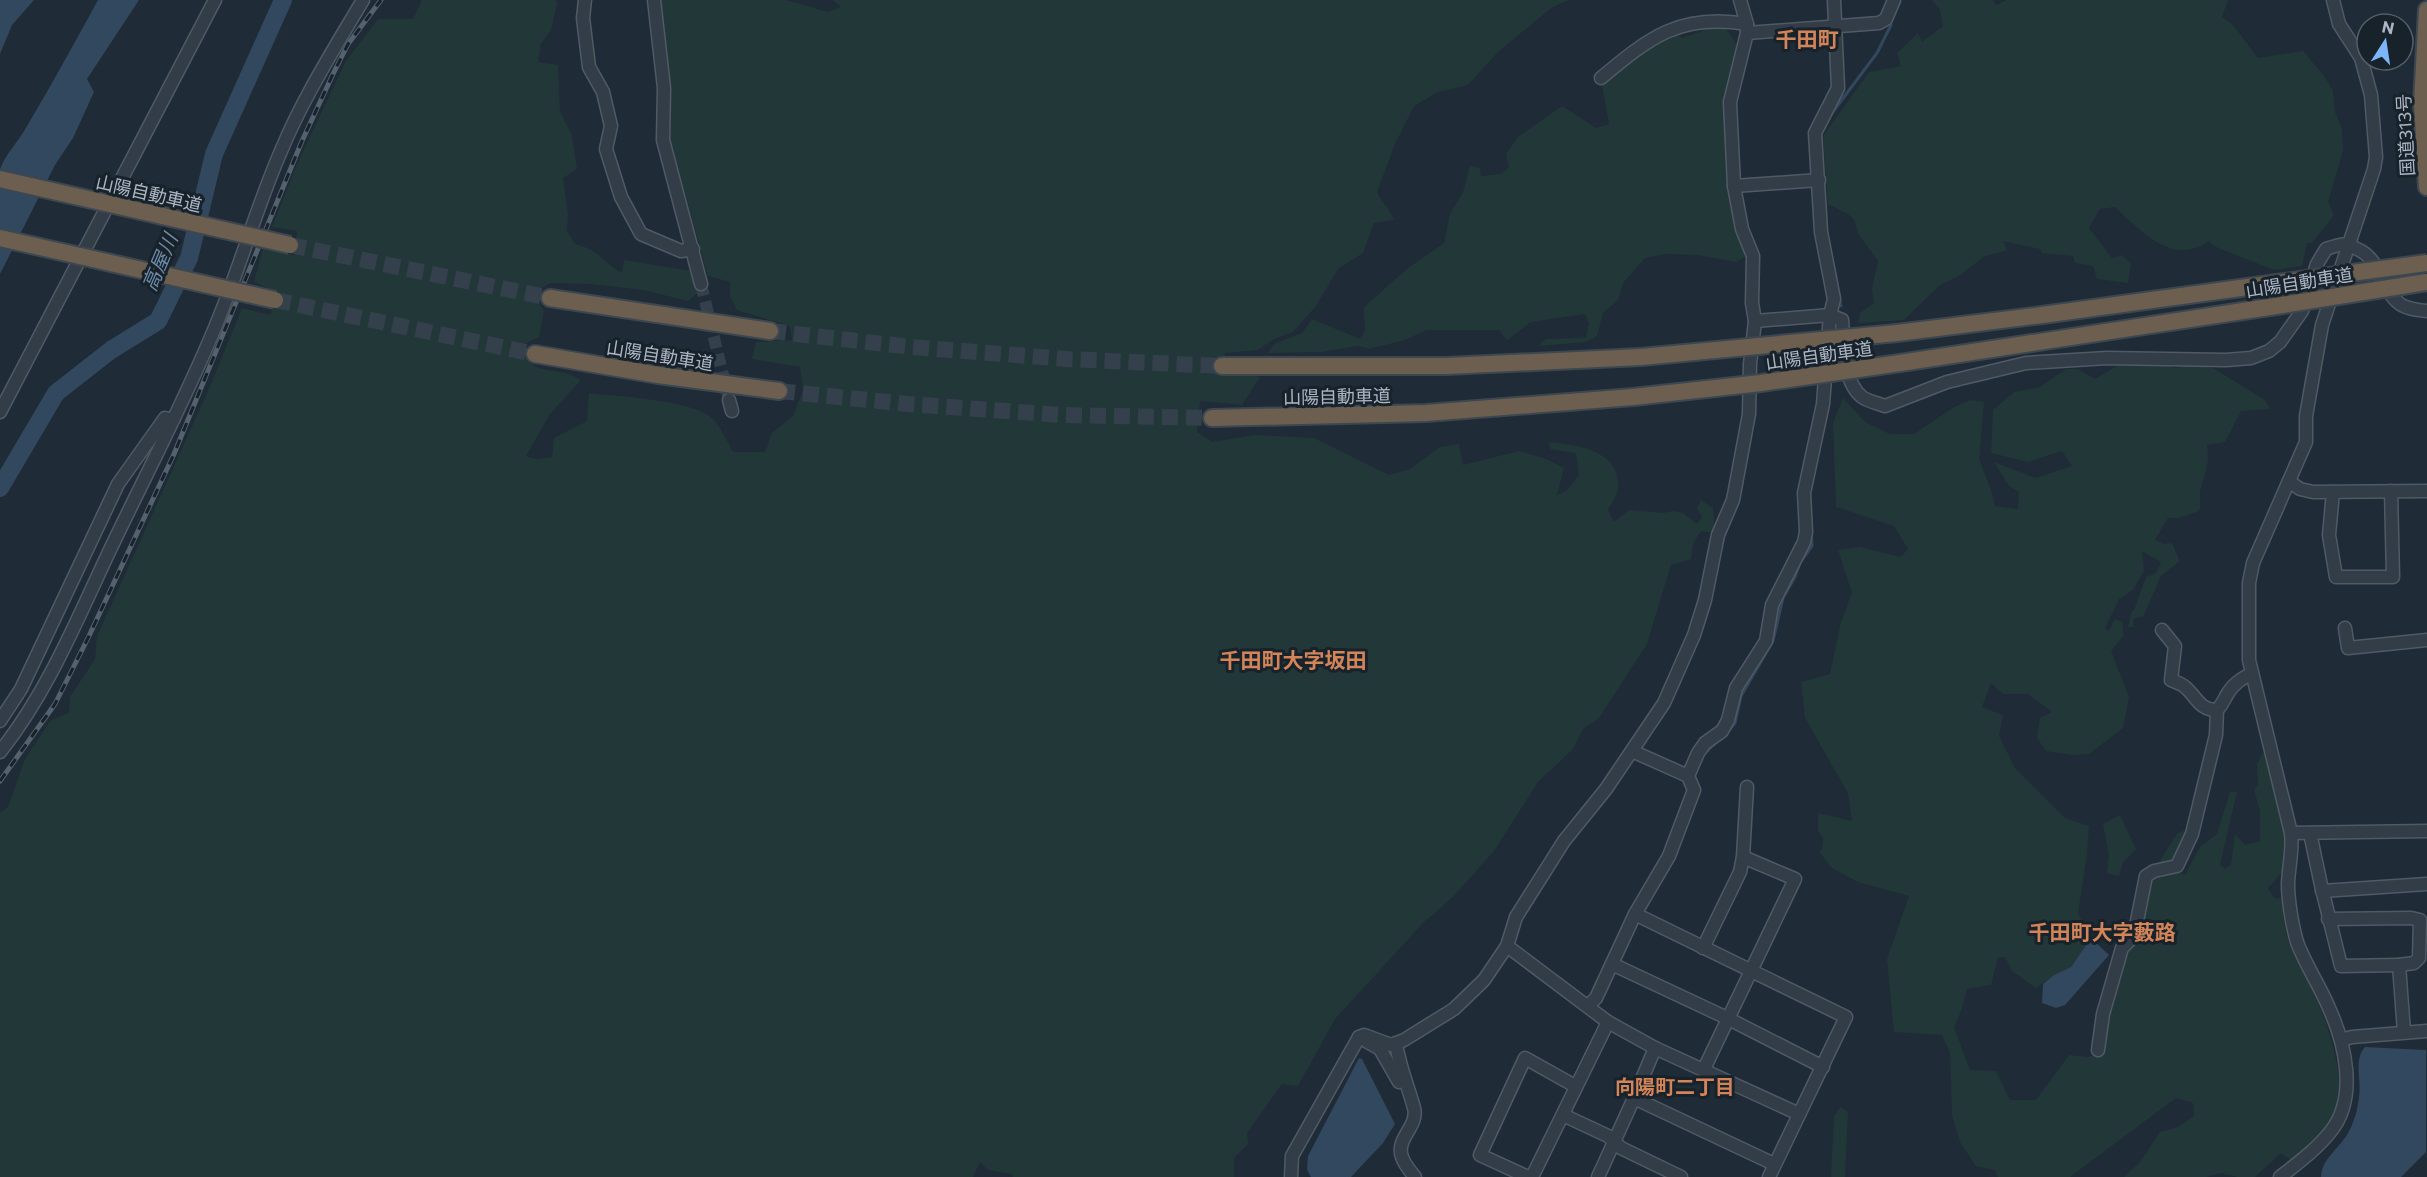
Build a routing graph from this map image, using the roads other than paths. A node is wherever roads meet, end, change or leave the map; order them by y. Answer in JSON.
{"nodes":[{"id":1,"x":215,"y":0,"type":"edge"},
{"id":2,"x":363,"y":0,"type":"edge"},
{"id":3,"x":585,"y":0,"type":"edge"},
{"id":4,"x":654,"y":0,"type":"edge"},
{"id":5,"x":1740,"y":0,"type":"edge"},
{"id":6,"x":1834,"y":0,"type":"edge"},
{"id":7,"x":1894,"y":0,"type":"edge"},
{"id":8,"x":2333,"y":0,"type":"edge"},
{"id":9,"x":2427,"y":10,"type":"edge"},
{"id":10,"x":1836,"y":28,"type":"junction"},
{"id":11,"x":1747,"y":29,"type":"junction"},
{"id":12,"x":1601,"y":78,"type":"dead end"},
{"id":13,"x":0,"y":179,"type":"edge"},
{"id":14,"x":1819,"y":180,"type":"junction"},
{"id":15,"x":1734,"y":186,"type":"junction"},
{"id":16,"x":2427,"y":187,"type":"edge"},
{"id":17,"x":0,"y":238,"type":"edge"},
{"id":18,"x":2349,"y":244,"type":"junction"},
{"id":19,"x":290,"y":245,"type":"tunnel mouth"},
{"id":20,"x":693,"y":249,"type":"junction"},
{"id":21,"x":2427,"y":263,"type":"edge"},
{"id":22,"x":2427,"y":282,"type":"edge"},
{"id":23,"x":701,"y":284,"type":"tunnel mouth"},
{"id":24,"x":550,"y":298,"type":"tunnel mouth"},
{"id":25,"x":275,"y":300,"type":"tunnel mouth"},
{"id":26,"x":2427,"y":311,"type":"edge"},
{"id":27,"x":1830,"y":315,"type":"junction"},
{"id":28,"x":1755,"y":321,"type":"junction"},
{"id":29,"x":770,"y":331,"type":"tunnel mouth"},
{"id":30,"x":536,"y":354,"type":"tunnel mouth"},
{"id":31,"x":1221,"y":366,"type":"tunnel mouth"},
{"id":32,"x":779,"y":392,"type":"tunnel mouth"},
{"id":33,"x":0,"y":412,"type":"edge"},
{"id":34,"x":1212,"y":418,"type":"tunnel mouth"},
{"id":35,"x":173,"y":420,"type":"junction"},
{"id":36,"x":2289,"y":481,"type":"junction"},
{"id":37,"x":2391,"y":491,"type":"junction"},
{"id":38,"x":2427,"y":491,"type":"edge"},
{"id":39,"x":2333,"y":492,"type":"junction"},
{"id":40,"x":2345,"y":628,"type":"dead end"},
{"id":41,"x":2162,"y":630,"type":"dead end"},
{"id":42,"x":2427,"y":640,"type":"edge"},
{"id":43,"x":2252,"y":673,"type":"junction"},
{"id":44,"x":2217,"y":710,"type":"junction"},
{"id":45,"x":0,"y":721,"type":"edge"},
{"id":46,"x":1632,"y":750,"type":"junction"},
{"id":47,"x":0,"y":752,"type":"edge"},
{"id":48,"x":1688,"y":776,"type":"junction"},
{"id":49,"x":1747,"y":787,"type":"dead end"},
{"id":50,"x":2427,"y":831,"type":"edge"},
{"id":51,"x":2291,"y":833,"type":"junction"},
{"id":52,"x":2310,"y":833,"type":"junction"},
{"id":53,"x":1743,"y":857,"type":"junction"},
{"id":54,"x":2427,"y":884,"type":"edge"},
{"id":55,"x":2322,"y":891,"type":"junction"},
{"id":56,"x":1635,"y":914,"type":"junction"},
{"id":57,"x":2328,"y":919,"type":"junction"},
{"id":58,"x":1507,"y":946,"type":"junction"},
{"id":59,"x":1703,"y":948,"type":"junction"},
{"id":60,"x":1612,"y":964,"type":"junction"},
{"id":61,"x":2399,"y":965,"type":"junction"},
{"id":62,"x":1750,"y":970,"type":"junction"},
{"id":63,"x":1588,"y":1006,"type":"junction"},
{"id":64,"x":1727,"y":1018,"type":"junction"},
{"id":65,"x":1608,"y":1022,"type":"junction"},
{"id":66,"x":2427,"y":1031,"type":"edge"},
{"id":67,"x":2404,"y":1032,"type":"junction"},
{"id":68,"x":1359,"y":1037,"type":"junction"},
{"id":69,"x":2342,"y":1040,"type":"junction"},
{"id":70,"x":1396,"y":1044,"type":"junction"},
{"id":71,"x":1655,"y":1048,"type":"junction"},
{"id":72,"x":2098,"y":1050,"type":"dead end"},
{"id":73,"x":1823,"y":1067,"type":"junction"},
{"id":74,"x":1704,"y":1069,"type":"junction"},
{"id":75,"x":1404,"y":1082,"type":"junction"},
{"id":76,"x":1575,"y":1086,"type":"junction"},
{"id":77,"x":1634,"y":1098,"type":"junction"},
{"id":78,"x":1799,"y":1114,"type":"junction"},
{"id":79,"x":1563,"y":1115,"type":"junction"},
{"id":80,"x":1615,"y":1143,"type":"junction"},
{"id":81,"x":1771,"y":1174,"type":"edge"},
{"id":82,"x":1413,"y":1176,"type":"edge"},
{"id":83,"x":1291,"y":1177,"type":"edge"},
{"id":84,"x":1530,"y":1177,"type":"edge"},
{"id":85,"x":1598,"y":1177,"type":"edge"},
{"id":86,"x":1681,"y":1177,"type":"edge"},
{"id":87,"x":2280,"y":1177,"type":"edge"}],
"edges":[{"from":1,"to":33,"type":"street"},
{"from":2,"to":35,"type":"street"},
{"from":3,"to":20,"type":"street"},
{"from":4,"to":20,"type":"street"},
{"from":5,"to":11,"type":"street"},
{"from":6,"to":10,"type":"street"},
{"from":7,"to":10,"type":"street"},
{"from":8,"to":18,"type":"street"},
{"from":9,"to":16,"type":"highway","name":"国道313号"},
{"from":10,"to":11,"type":"street"},
{"from":10,"to":14,"type":"street"},
{"from":11,"to":12,"type":"street"},
{"from":11,"to":15,"type":"street"},
{"from":13,"to":19,"type":"highway","name":"山陽自動車道","bridge":true},
{"from":14,"to":15,"type":"street"},
{"from":14,"to":27,"type":"street"},
{"from":15,"to":28,"type":"street"},
{"from":17,"to":25,"type":"highway","bridge":true},
{"from":18,"to":26,"type":"street"},
{"from":18,"to":27,"type":"street"},
{"from":18,"to":36,"type":"street"},
{"from":20,"to":23,"type":"street"},
{"from":21,"to":31,"type":"highway","name":"山陽自動車道","bridge":true},
{"from":22,"to":34,"type":"highway","name":"山陽自動車道","bridge":true},
{"from":24,"to":29,"type":"highway"},
{"from":27,"to":28,"type":"street"},
{"from":27,"to":48,"type":"street"},
{"from":28,"to":46,"type":"street"},
{"from":30,"to":32,"type":"highway","name":"山陽自動車道"},
{"from":35,"to":45,"type":"street"},
{"from":35,"to":47,"type":"street"},
{"from":36,"to":39,"type":"street"},
{"from":36,"to":43,"type":"street"},
{"from":37,"to":38,"type":"street"},
{"from":37,"to":39,"type":"street"},
{"from":37,"to":39,"type":"street"},
{"from":40,"to":42,"type":"street"},
{"from":41,"to":44,"type":"street"},
{"from":43,"to":44,"type":"street"},
{"from":43,"to":51,"type":"street"},
{"from":44,"to":72,"type":"street"},
{"from":46,"to":48,"type":"street"},
{"from":46,"to":58,"type":"street"},
{"from":48,"to":56,"type":"street"},
{"from":49,"to":53,"type":"street"},
{"from":50,"to":52,"type":"street"},
{"from":51,"to":52,"type":"street"},
{"from":51,"to":69,"type":"street"},
{"from":52,"to":55,"type":"street"},
{"from":53,"to":59,"type":"street"},
{"from":53,"to":62,"type":"street"},
{"from":54,"to":55,"type":"street"},
{"from":55,"to":57,"type":"street"},
{"from":56,"to":59,"type":"street"},
{"from":56,"to":60,"type":"street"},
{"from":57,"to":61,"type":"street"},
{"from":57,"to":61,"type":"street"},
{"from":58,"to":63,"type":"street"},
{"from":58,"to":70,"type":"street"},
{"from":59,"to":62,"type":"street"},
{"from":60,"to":63,"type":"street"},
{"from":60,"to":64,"type":"street"},
{"from":61,"to":67,"type":"street"},
{"from":62,"to":64,"type":"street"},
{"from":62,"to":73,"type":"street"},
{"from":63,"to":65,"type":"street"},
{"from":64,"to":73,"type":"street"},
{"from":64,"to":74,"type":"street"},
{"from":65,"to":71,"type":"street"},
{"from":65,"to":76,"type":"street"},
{"from":66,"to":67,"type":"street"},
{"from":67,"to":69,"type":"street"},
{"from":68,"to":70,"type":"street"},
{"from":68,"to":75,"type":"street"},
{"from":68,"to":83,"type":"street"},
{"from":69,"to":87,"type":"street"},
{"from":70,"to":75,"type":"street"},
{"from":71,"to":74,"type":"street"},
{"from":71,"to":77,"type":"street"},
{"from":73,"to":78,"type":"street"},
{"from":74,"to":78,"type":"street"},
{"from":75,"to":82,"type":"street"},
{"from":76,"to":79,"type":"street"},
{"from":76,"to":84,"type":"street"},
{"from":77,"to":80,"type":"street"},
{"from":77,"to":81,"type":"street"},
{"from":78,"to":81,"type":"street"},
{"from":79,"to":80,"type":"street"},
{"from":79,"to":84,"type":"street"},
{"from":80,"to":85,"type":"street"},
{"from":80,"to":86,"type":"street"}]}
